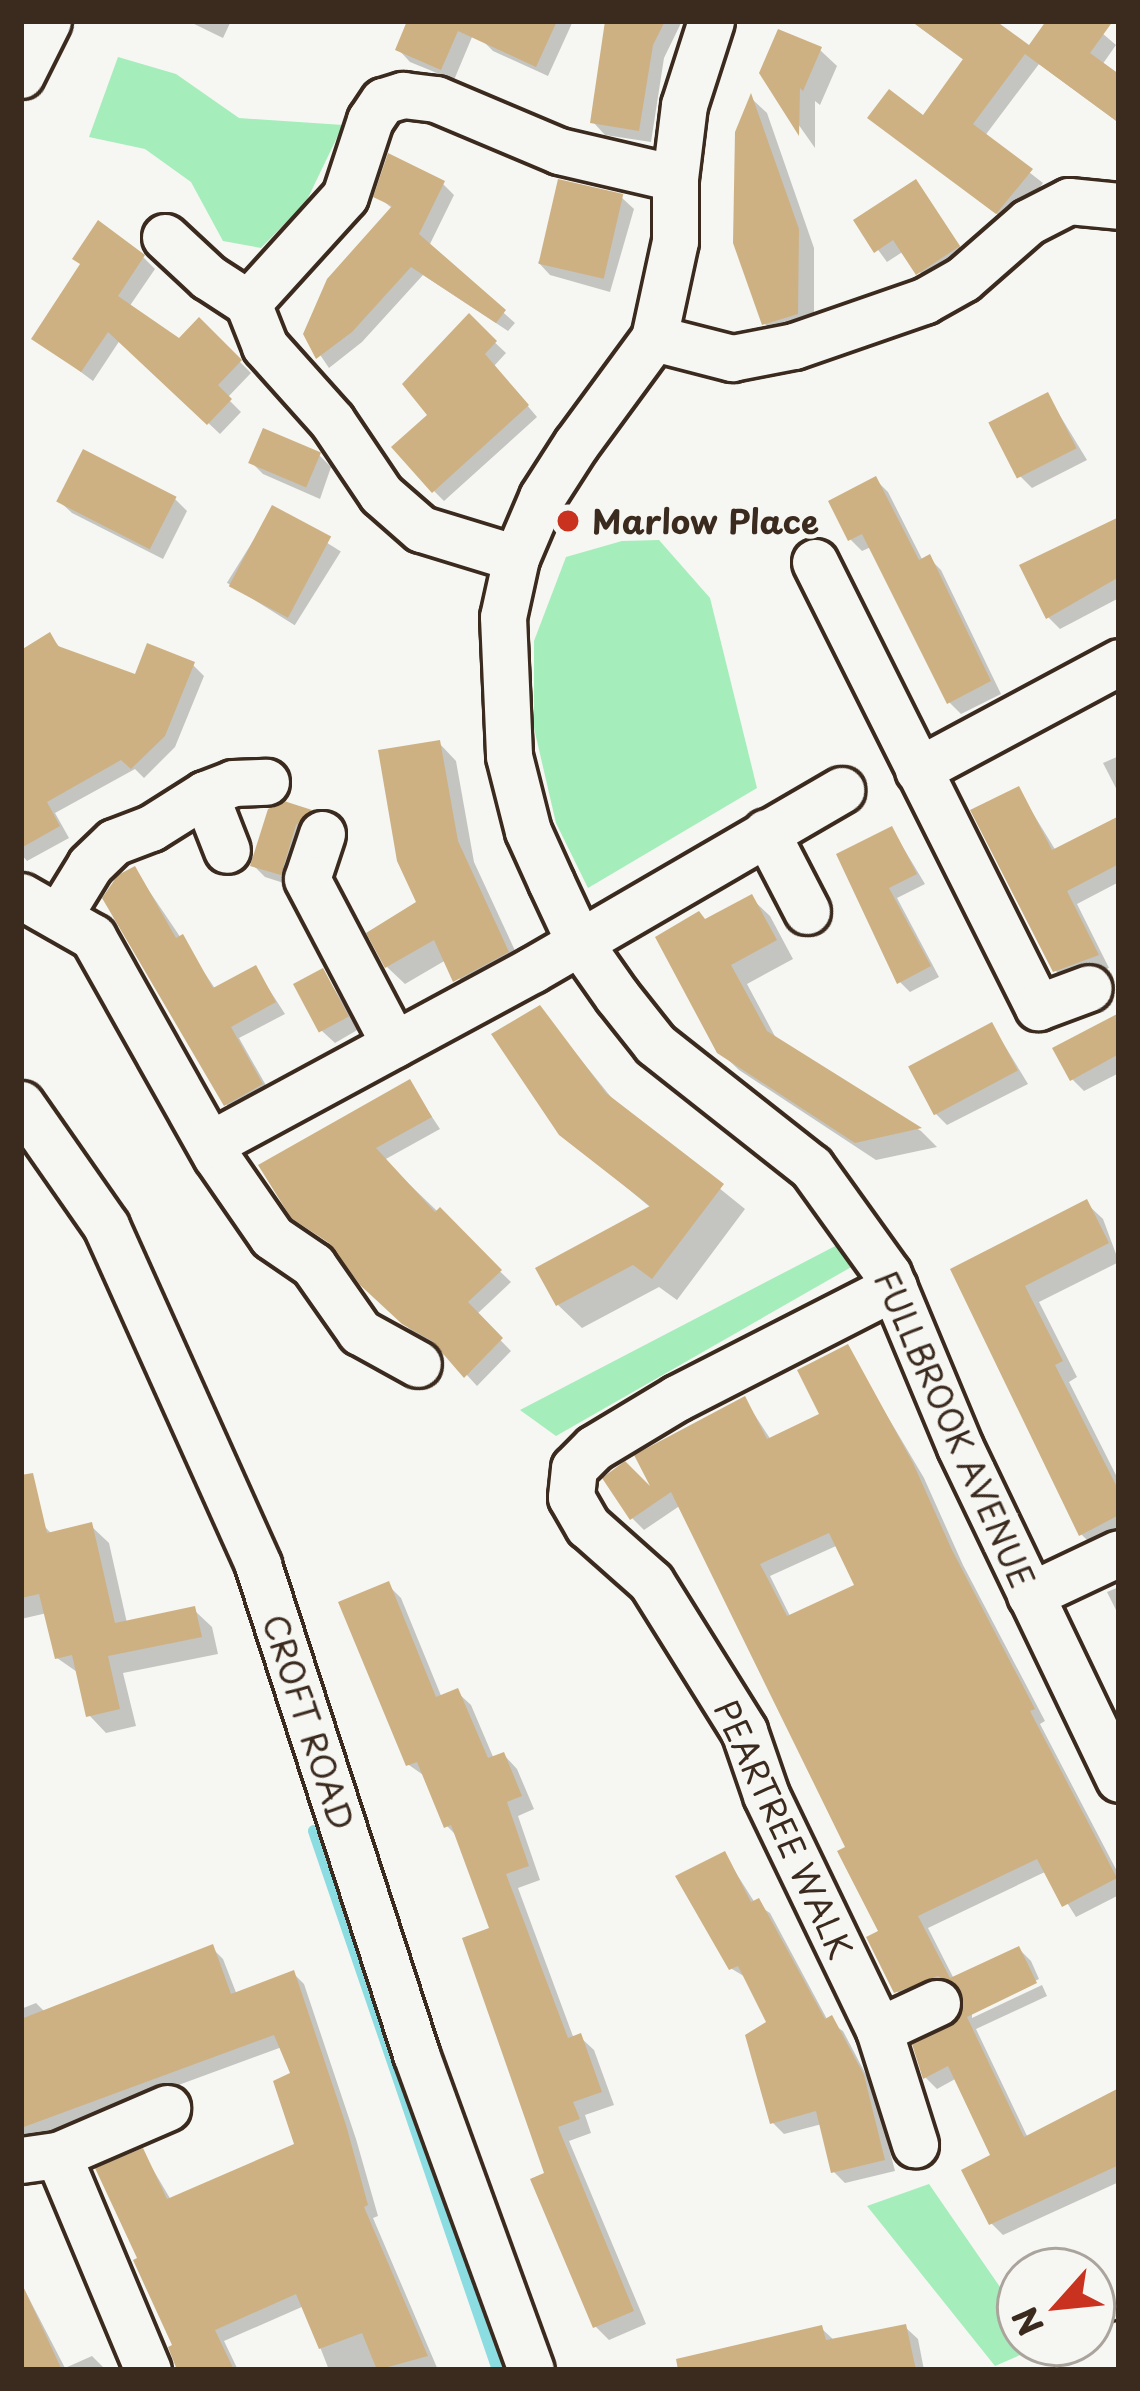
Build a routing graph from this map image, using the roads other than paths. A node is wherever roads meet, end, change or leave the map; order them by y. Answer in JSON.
{"nodes":[{"id":1,"x":48,"y":21,"type":"edge"},
{"id":2,"x":711,"y":21,"type":"edge"},
{"id":3,"x":21,"y":75,"type":"edge"},
{"id":4,"x":674,"y":178,"type":"junction"},
{"id":5,"x":1119,"y":206,"type":"edge"},
{"id":6,"x":165,"y":237,"type":"dead end"},
{"id":7,"x":248,"y":303,"type":"junction"},
{"id":8,"x":654,"y":338,"type":"junction"},
{"id":9,"x":516,"y":558,"type":"junction"},
{"id":10,"x":814,"y":562,"type":"dead end"},
{"id":11,"x":1119,"y":662,"type":"edge"},
{"id":12,"x":918,"y":770,"type":"junction"},
{"id":13,"x":266,"y":782,"type":"dead end"},
{"id":14,"x":841,"y":790,"type":"dead end"},
{"id":15,"x":206,"y":794,"type":"junction"},
{"id":16,"x":766,"y":832,"type":"junction"},
{"id":17,"x":322,"y":834,"type":"dead end"},
{"id":18,"x":227,"y":850,"type":"dead end"},
{"id":19,"x":40,"y":905,"type":"edge"},
{"id":20,"x":807,"y":910,"type":"dead end"},
{"id":21,"x":579,"y":942,"type":"junction"},
{"id":22,"x":1089,"y":988,"type":"dead end"},
{"id":23,"x":394,"y":1044,"type":"junction"},
{"id":24,"x":21,"y":1105,"type":"edge"},
{"id":25,"x":210,"y":1144,"type":"junction"},
{"id":26,"x":894,"y":1287,"type":"junction"},
{"id":27,"x":418,"y":1364,"type":"dead end"},
{"id":28,"x":1119,"y":1553,"type":"edge"},
{"id":29,"x":1030,"y":1595,"type":"junction"},
{"id":30,"x":1119,"y":1779,"type":"edge"},
{"id":31,"x":937,"y":2003,"type":"dead end"},
{"id":32,"x":880,"y":2030,"type":"junction"},
{"id":33,"x":167,"y":2108,"type":"dead end"},
{"id":34,"x":915,"y":2144,"type":"dead end"},
{"id":35,"x":39,"y":2157,"type":"edge"},
{"id":36,"x":1119,"y":2344,"type":"edge"},
{"id":37,"x":148,"y":2370,"type":"edge"},
{"id":38,"x":531,"y":2370,"type":"edge"},
{"id":39,"x":1082,"y":2370,"type":"edge"}],
"edges":[{"from":1,"to":3,"type":"street"},
{"from":2,"to":4,"type":"street","name":"FULLBROOK AVENUE"},
{"from":4,"to":7,"type":"street"},
{"from":4,"to":8,"type":"street","name":"FULLBROOK AVENUE"},
{"from":5,"to":8,"type":"street"},
{"from":6,"to":7,"type":"street"},
{"from":7,"to":9,"type":"street"},
{"from":8,"to":9,"type":"street","name":"FULLBROOK AVENUE"},
{"from":9,"to":21,"type":"street","name":"FULLBROOK AVENUE"},
{"from":10,"to":12,"type":"street"},
{"from":11,"to":12,"type":"street"},
{"from":12,"to":22,"type":"street"},
{"from":13,"to":15,"type":"street"},
{"from":14,"to":16,"type":"street"},
{"from":15,"to":18,"type":"street"},
{"from":15,"to":19,"type":"street"},
{"from":16,"to":20,"type":"street"},
{"from":16,"to":21,"type":"street"},
{"from":17,"to":23,"type":"street"},
{"from":19,"to":25,"type":"street"},
{"from":21,"to":23,"type":"street"},
{"from":21,"to":26,"type":"street","name":"FULLBROOK AVENUE"},
{"from":23,"to":25,"type":"street"},
{"from":24,"to":38,"type":"street","name":"CROFT ROAD"},
{"from":25,"to":27,"type":"street"},
{"from":26,"to":29,"type":"street","name":"FULLBROOK AVENUE"},
{"from":26,"to":32,"type":"street","name":"PEARTREE WALK"},
{"from":28,"to":29,"type":"street"},
{"from":29,"to":30,"type":"street","name":"FULLBROOK AVENUE"},
{"from":31,"to":32,"type":"street"},
{"from":32,"to":34,"type":"street","name":"PEARTREE WALK"},
{"from":33,"to":35,"type":"street"},
{"from":35,"to":37,"type":"street"},
{"from":36,"to":39,"type":"street"}]}
